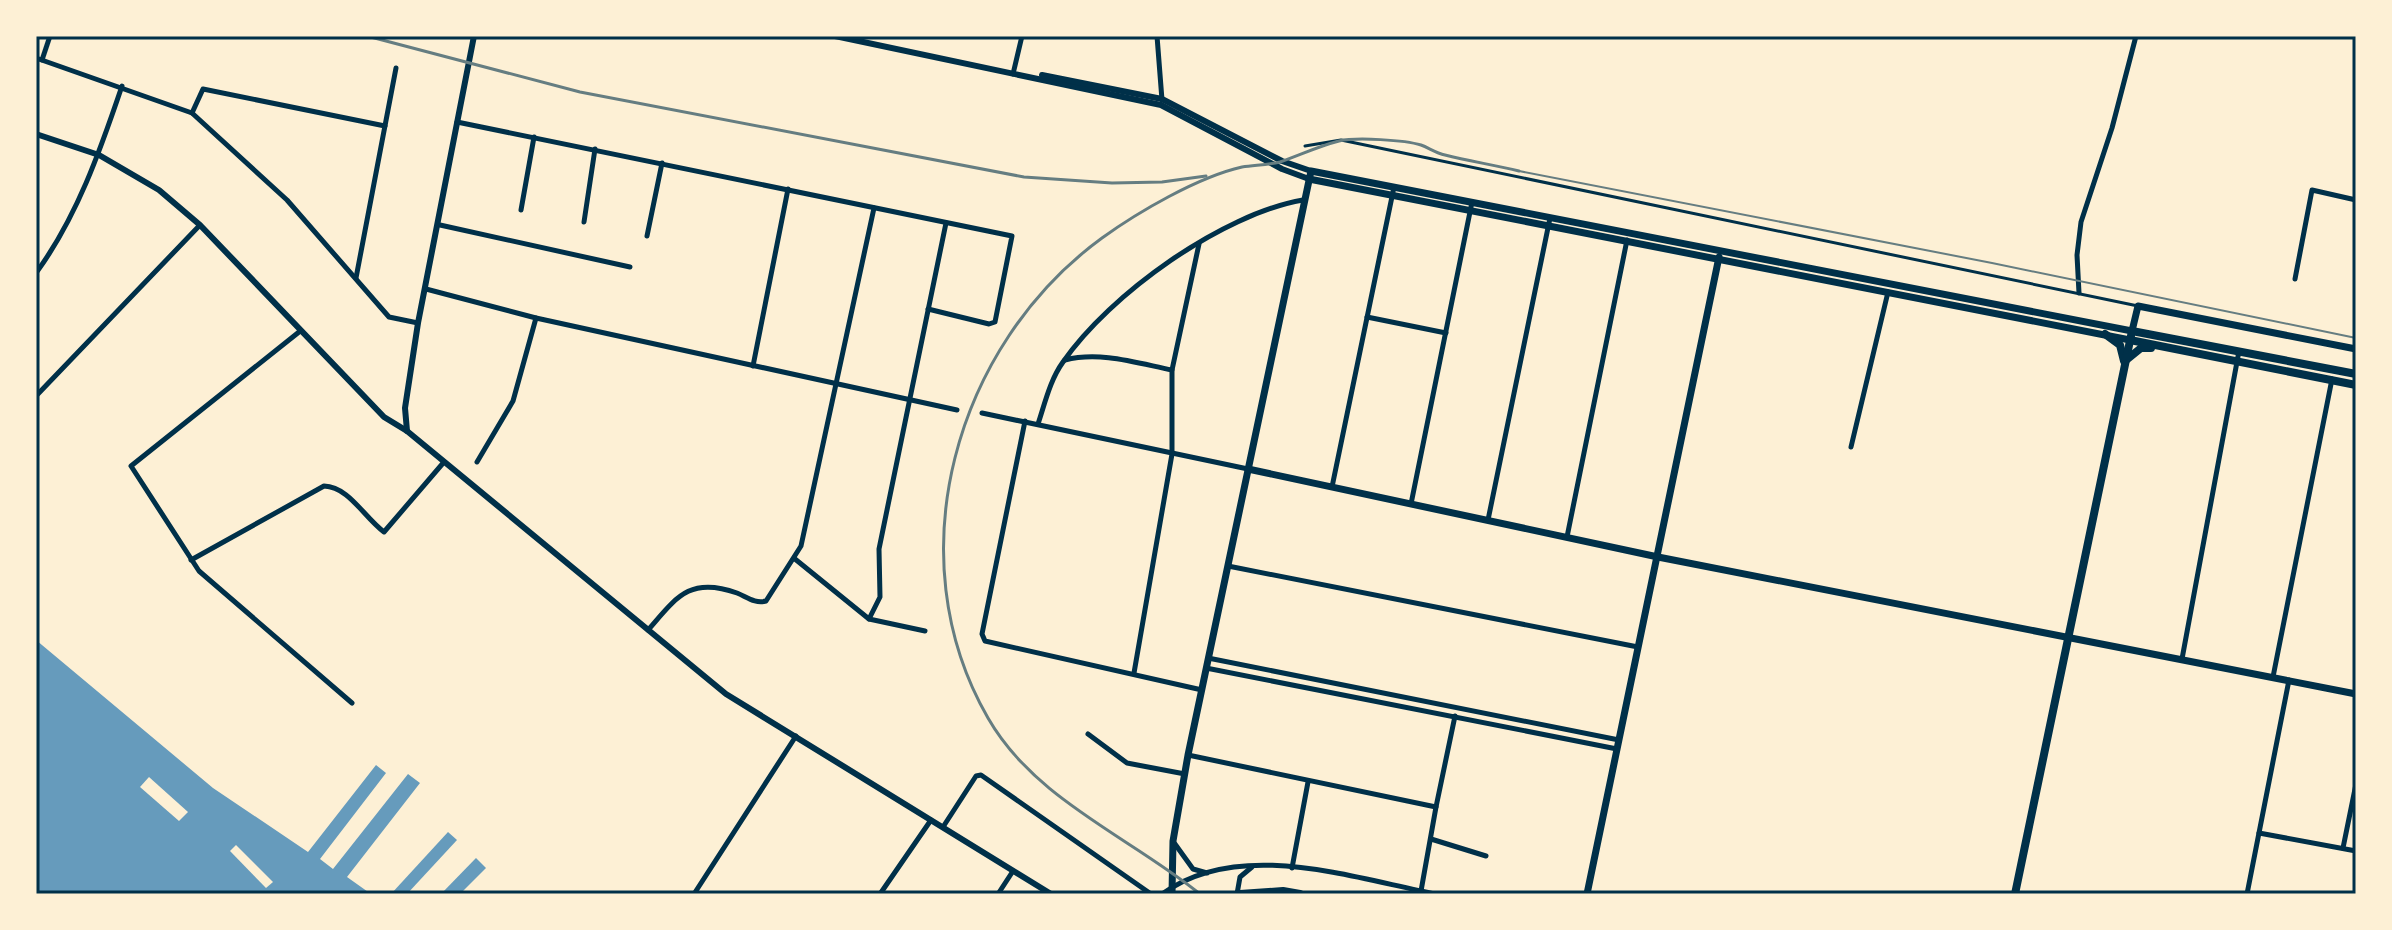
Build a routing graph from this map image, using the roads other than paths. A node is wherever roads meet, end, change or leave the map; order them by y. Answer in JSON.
{"nodes":[{"id":1,"x":50,"y":36,"type":"edge"},
{"id":2,"x":474,"y":36,"type":"edge"},
{"id":3,"x":835,"y":36,"type":"edge"},
{"id":4,"x":1022,"y":36,"type":"edge"},
{"id":5,"x":1157,"y":36,"type":"edge"},
{"id":6,"x":2136,"y":36,"type":"edge"},
{"id":7,"x":849,"y":37,"type":"edge"},
{"id":8,"x":39,"y":59,"type":"edge"},
{"id":9,"x":396,"y":68,"type":"dead end"},
{"id":10,"x":1014,"y":72,"type":"junction"},
{"id":11,"x":122,"y":86,"type":"junction"},
{"id":12,"x":1162,"y":102,"type":"junction"},
{"id":13,"x":192,"y":113,"type":"junction"},
{"id":14,"x":457,"y":122,"type":"junction"},
{"id":15,"x":385,"y":126,"type":"junction"},
{"id":16,"x":36,"y":134,"type":"edge"},
{"id":17,"x":534,"y":137,"type":"junction"},
{"id":18,"x":1305,"y":146,"type":"dead end"},
{"id":19,"x":595,"y":149,"type":"junction"},
{"id":20,"x":99,"y":155,"type":"junction"},
{"id":21,"x":662,"y":163,"type":"junction"},
{"id":22,"x":1310,"y":175,"type":"junction"},
{"id":23,"x":788,"y":189,"type":"junction"},
{"id":24,"x":1393,"y":191,"type":"junction"},
{"id":25,"x":1303,"y":200,"type":"junction"},
{"id":26,"x":2356,"y":200,"type":"edge"},
{"id":27,"x":1471,"y":206,"type":"junction"},
{"id":28,"x":874,"y":208,"type":"junction"},
{"id":29,"x":521,"y":210,"type":"dead end"},
{"id":30,"x":584,"y":222,"type":"dead end"},
{"id":31,"x":1550,"y":222,"type":"junction"},
{"id":32,"x":946,"y":223,"type":"junction"},
{"id":33,"x":200,"y":225,"type":"junction"},
{"id":34,"x":440,"y":225,"type":"junction"},
{"id":35,"x":647,"y":236,"type":"dead end"},
{"id":36,"x":1628,"y":237,"type":"junction"},
{"id":37,"x":1199,"y":244,"type":"junction"},
{"id":38,"x":1719,"y":255,"type":"junction"},
{"id":39,"x":630,"y":267,"type":"dead end"},
{"id":40,"x":36,"y":273,"type":"edge"},
{"id":41,"x":356,"y":279,"type":"junction"},
{"id":42,"x":2295,"y":279,"type":"dead end"},
{"id":43,"x":1888,"y":288,"type":"junction"},
{"id":44,"x":426,"y":289,"type":"junction"},
{"id":45,"x":2079,"y":293,"type":"junction"},
{"id":46,"x":2138,"y":306,"type":"junction"},
{"id":47,"x":928,"y":309,"type":"junction"},
{"id":48,"x":1367,"y":317,"type":"junction"},
{"id":49,"x":536,"y":318,"type":"junction"},
{"id":50,"x":418,"y":323,"type":"junction"},
{"id":51,"x":299,"y":332,"type":"junction"},
{"id":52,"x":1446,"y":333,"type":"junction"},
{"id":53,"x":2105,"y":334,"type":"junction"},
{"id":54,"x":2131,"y":335,"type":"junction"},
{"id":55,"x":2163,"y":347,"type":"junction"},
{"id":56,"x":2356,"y":349,"type":"edge"},
{"id":57,"x":2239,"y":351,"type":"junction"},
{"id":58,"x":1064,"y":360,"type":"junction"},
{"id":59,"x":2124,"y":361,"type":"junction"},
{"id":60,"x":2237,"y":361,"type":"junction"},
{"id":61,"x":753,"y":366,"type":"junction"},
{"id":62,"x":1172,"y":370,"type":"junction"},
{"id":63,"x":2333,"y":370,"type":"junction"},
{"id":64,"x":2356,"y":374,"type":"edge"},
{"id":65,"x":2332,"y":381,"type":"junction"},
{"id":66,"x":837,"y":384,"type":"junction"},
{"id":67,"x":2356,"y":385,"type":"edge"},
{"id":68,"x":36,"y":396,"type":"edge"},
{"id":69,"x":910,"y":400,"type":"junction"},
{"id":70,"x":957,"y":410,"type":"dead end"},
{"id":71,"x":982,"y":413,"type":"dead end"},
{"id":72,"x":1025,"y":421,"type":"junction"},
{"id":73,"x":1038,"y":424,"type":"junction"},
{"id":74,"x":407,"y":431,"type":"junction"},
{"id":75,"x":1851,"y":447,"type":"dead end"},
{"id":76,"x":1172,"y":454,"type":"junction"},
{"id":77,"x":444,"y":462,"type":"junction"},
{"id":78,"x":477,"y":462,"type":"dead end"},
{"id":79,"x":1248,"y":469,"type":"junction"},
{"id":80,"x":1332,"y":487,"type":"junction"},
{"id":81,"x":1411,"y":504,"type":"junction"},
{"id":82,"x":1488,"y":520,"type":"junction"},
{"id":83,"x":1567,"y":537,"type":"junction"},
{"id":84,"x":1658,"y":557,"type":"junction"},
{"id":85,"x":795,"y":559,"type":"junction"},
{"id":86,"x":191,"y":560,"type":"junction"},
{"id":87,"x":1228,"y":566,"type":"junction"},
{"id":88,"x":869,"y":619,"type":"junction"},
{"id":89,"x":647,"y":631,"type":"junction"},
{"id":90,"x":925,"y":631,"type":"dead end"},
{"id":91,"x":2067,"y":636,"type":"junction"},
{"id":92,"x":1639,"y":648,"type":"junction"},
{"id":93,"x":1208,"y":658,"type":"junction"},
{"id":94,"x":2182,"y":659,"type":"junction"},
{"id":95,"x":1206,"y":668,"type":"junction"},
{"id":96,"x":1134,"y":673,"type":"junction"},
{"id":97,"x":2273,"y":677,"type":"junction"},
{"id":98,"x":2289,"y":680,"type":"junction"},
{"id":99,"x":1333,"y":683,"type":"junction"},
{"id":100,"x":1202,"y":690,"type":"junction"},
{"id":101,"x":1332,"y":693,"type":"junction"},
{"id":102,"x":1384,"y":693,"type":"junction"},
{"id":103,"x":2356,"y":694,"type":"edge"},
{"id":104,"x":352,"y":703,"type":"dead end"},
{"id":105,"x":1381,"y":703,"type":"junction"},
{"id":106,"x":1456,"y":708,"type":"junction"},
{"id":107,"x":1455,"y":717,"type":"junction"},
{"id":108,"x":1535,"y":724,"type":"junction"},
{"id":109,"x":1534,"y":732,"type":"junction"},
{"id":110,"x":1088,"y":734,"type":"dead end"},
{"id":111,"x":796,"y":736,"type":"junction"},
{"id":112,"x":1618,"y":744,"type":"junction"},
{"id":113,"x":1188,"y":755,"type":"junction"},
{"id":114,"x":1185,"y":774,"type":"junction"},
{"id":115,"x":1308,"y":782,"type":"junction"},
{"id":116,"x":2356,"y":784,"type":"edge"},
{"id":117,"x":1436,"y":807,"type":"junction"},
{"id":118,"x":931,"y":820,"type":"junction"},
{"id":119,"x":943,"y":827,"type":"junction"},
{"id":120,"x":2258,"y":833,"type":"junction"},
{"id":121,"x":1431,"y":839,"type":"junction"},
{"id":122,"x":1173,"y":841,"type":"junction"},
{"id":123,"x":2343,"y":848,"type":"junction"},
{"id":124,"x":2356,"y":851,"type":"edge"},
{"id":125,"x":1486,"y":856,"type":"dead end"},
{"id":126,"x":1256,"y":865,"type":"junction"},
{"id":127,"x":1292,"y":868,"type":"junction"},
{"id":128,"x":1013,"y":871,"type":"junction"},
{"id":129,"x":1208,"y":873,"type":"junction"},
{"id":130,"x":1171,"y":891,"type":"edge"},
{"id":131,"x":1421,"y":891,"type":"junction"},
{"id":132,"x":694,"y":894,"type":"edge"},
{"id":133,"x":880,"y":894,"type":"edge"},
{"id":134,"x":998,"y":894,"type":"edge"},
{"id":135,"x":1051,"y":894,"type":"edge"},
{"id":136,"x":1151,"y":894,"type":"edge"},
{"id":137,"x":1162,"y":894,"type":"edge"},
{"id":138,"x":1238,"y":894,"type":"edge"},
{"id":139,"x":1300,"y":894,"type":"edge"},
{"id":140,"x":1436,"y":894,"type":"edge"},
{"id":141,"x":1587,"y":894,"type":"edge"},
{"id":142,"x":2015,"y":894,"type":"edge"},
{"id":143,"x":2247,"y":894,"type":"edge"}],
"edges":[{"from":1,"to":8,"type":"street"},
{"from":2,"to":14,"type":"street"},
{"from":3,"to":7,"type":"street"},
{"from":4,"to":10,"type":"street"},
{"from":5,"to":12,"type":"street"},
{"from":6,"to":45,"type":"street"},
{"from":7,"to":10,"type":"street"},
{"from":8,"to":11,"type":"street"},
{"from":9,"to":15,"type":"street"},
{"from":10,"to":12,"type":"street"},
{"from":11,"to":13,"type":"street"},
{"from":11,"to":20,"type":"street"},
{"from":12,"to":22,"type":"street"},
{"from":13,"to":15,"type":"street"},
{"from":13,"to":41,"type":"street"},
{"from":14,"to":17,"type":"street"},
{"from":14,"to":34,"type":"street"},
{"from":15,"to":41,"type":"street"},
{"from":16,"to":20,"type":"street"},
{"from":17,"to":19,"type":"street"},
{"from":17,"to":29,"type":"street"},
{"from":18,"to":45,"type":"lane"},
{"from":19,"to":21,"type":"street"},
{"from":19,"to":30,"type":"street"},
{"from":20,"to":33,"type":"street"},
{"from":20,"to":40,"type":"street"},
{"from":21,"to":23,"type":"street"},
{"from":21,"to":35,"type":"street"},
{"from":22,"to":24,"type":"main road"},
{"from":22,"to":25,"type":"main road"},
{"from":23,"to":28,"type":"street"},
{"from":23,"to":61,"type":"street"},
{"from":24,"to":27,"type":"main road"},
{"from":24,"to":48,"type":"street"},
{"from":25,"to":37,"type":"street"},
{"from":25,"to":79,"type":"main road"},
{"from":26,"to":42,"type":"street"},
{"from":27,"to":31,"type":"main road"},
{"from":27,"to":52,"type":"street"},
{"from":28,"to":32,"type":"street"},
{"from":28,"to":66,"type":"street"},
{"from":31,"to":36,"type":"main road"},
{"from":31,"to":82,"type":"street"},
{"from":32,"to":47,"type":"street"},
{"from":32,"to":47,"type":"street"},
{"from":33,"to":51,"type":"street"},
{"from":33,"to":68,"type":"street"},
{"from":34,"to":39,"type":"street"},
{"from":34,"to":44,"type":"street"},
{"from":36,"to":38,"type":"main road"},
{"from":36,"to":83,"type":"street"},
{"from":37,"to":58,"type":"street"},
{"from":37,"to":62,"type":"street"},
{"from":38,"to":43,"type":"main road"},
{"from":38,"to":84,"type":"main road"},
{"from":41,"to":50,"type":"street"},
{"from":43,"to":53,"type":"main road"},
{"from":43,"to":54,"type":"main road"},
{"from":43,"to":75,"type":"street"},
{"from":44,"to":49,"type":"street"},
{"from":44,"to":50,"type":"street"},
{"from":45,"to":46,"type":"lane"},
{"from":46,"to":54,"type":"main road"},
{"from":46,"to":56,"type":"main road"},
{"from":47,"to":69,"type":"street"},
{"from":48,"to":52,"type":"street"},
{"from":48,"to":80,"type":"street"},
{"from":49,"to":61,"type":"street"},
{"from":49,"to":78,"type":"street"},
{"from":50,"to":74,"type":"street"},
{"from":51,"to":74,"type":"street"},
{"from":51,"to":86,"type":"street"},
{"from":52,"to":81,"type":"street"},
{"from":53,"to":54,"type":"main road"},
{"from":53,"to":59,"type":"main road"},
{"from":54,"to":55,"type":"main road"},
{"from":54,"to":57,"type":"main road"},
{"from":54,"to":59,"type":"main road"},
{"from":55,"to":59,"type":"main road"},
{"from":55,"to":60,"type":"main road"},
{"from":57,"to":60,"type":"street"},
{"from":57,"to":63,"type":"main road"},
{"from":58,"to":62,"type":"street"},
{"from":58,"to":73,"type":"street"},
{"from":59,"to":91,"type":"main road"},
{"from":60,"to":65,"type":"main road"},
{"from":60,"to":94,"type":"street"},
{"from":61,"to":66,"type":"street"},
{"from":62,"to":76,"type":"street"},
{"from":63,"to":64,"type":"main road"},
{"from":63,"to":65,"type":"street"},
{"from":65,"to":67,"type":"main road"},
{"from":65,"to":97,"type":"street"},
{"from":66,"to":69,"type":"street"},
{"from":66,"to":85,"type":"street"},
{"from":69,"to":70,"type":"street"},
{"from":69,"to":88,"type":"street"},
{"from":71,"to":72,"type":"street"},
{"from":72,"to":73,"type":"street"},
{"from":72,"to":96,"type":"street"},
{"from":73,"to":76,"type":"street"},
{"from":74,"to":77,"type":"street"},
{"from":76,"to":79,"type":"street"},
{"from":76,"to":96,"type":"street"},
{"from":77,"to":86,"type":"street"},
{"from":77,"to":89,"type":"street"},
{"from":79,"to":80,"type":"main road"},
{"from":79,"to":87,"type":"main road"},
{"from":80,"to":81,"type":"main road"},
{"from":81,"to":82,"type":"main road"},
{"from":82,"to":83,"type":"main road"},
{"from":83,"to":84,"type":"main road"},
{"from":84,"to":91,"type":"main road"},
{"from":84,"to":92,"type":"main road"},
{"from":85,"to":88,"type":"street"},
{"from":85,"to":89,"type":"street"},
{"from":86,"to":104,"type":"street"},
{"from":87,"to":92,"type":"street"},
{"from":87,"to":93,"type":"main road"},
{"from":88,"to":90,"type":"street"},
{"from":89,"to":111,"type":"street"},
{"from":91,"to":94,"type":"main road"},
{"from":91,"to":142,"type":"main road"},
{"from":92,"to":112,"type":"main road"},
{"from":93,"to":95,"type":"main road"},
{"from":93,"to":99,"type":"street"},
{"from":94,"to":97,"type":"main road"},
{"from":95,"to":100,"type":"main road"},
{"from":95,"to":101,"type":"street"},
{"from":96,"to":100,"type":"street"},
{"from":97,"to":98,"type":"main road"},
{"from":98,"to":103,"type":"main road"},
{"from":98,"to":120,"type":"street"},
{"from":99,"to":101,"type":"street"},
{"from":99,"to":102,"type":"street"},
{"from":100,"to":113,"type":"main road"},
{"from":101,"to":105,"type":"street"},
{"from":102,"to":105,"type":"street"},
{"from":102,"to":106,"type":"street"},
{"from":105,"to":107,"type":"street"},
{"from":106,"to":107,"type":"street"},
{"from":106,"to":108,"type":"street"},
{"from":107,"to":109,"type":"street"},
{"from":107,"to":117,"type":"street"},
{"from":108,"to":109,"type":"street"},
{"from":108,"to":112,"type":"street"},
{"from":109,"to":112,"type":"street"},
{"from":110,"to":114,"type":"street"},
{"from":111,"to":118,"type":"street"},
{"from":111,"to":132,"type":"street"},
{"from":112,"to":141,"type":"main road"},
{"from":113,"to":114,"type":"main road"},
{"from":113,"to":115,"type":"street"},
{"from":114,"to":122,"type":"main road"},
{"from":115,"to":117,"type":"street"},
{"from":115,"to":127,"type":"street"},
{"from":116,"to":123,"type":"street"},
{"from":117,"to":121,"type":"street"},
{"from":118,"to":119,"type":"street"},
{"from":118,"to":133,"type":"street"},
{"from":119,"to":128,"type":"street"},
{"from":119,"to":136,"type":"street"},
{"from":120,"to":123,"type":"street"},
{"from":120,"to":143,"type":"street"},
{"from":121,"to":125,"type":"street"},
{"from":121,"to":131,"type":"street"},
{"from":122,"to":129,"type":"street"},
{"from":122,"to":130,"type":"main road"},
{"from":123,"to":124,"type":"street"},
{"from":126,"to":127,"type":"street"},
{"from":126,"to":129,"type":"street"},
{"from":126,"to":138,"type":"street"},
{"from":127,"to":131,"type":"street"},
{"from":128,"to":134,"type":"street"},
{"from":128,"to":135,"type":"street"},
{"from":129,"to":130,"type":"street"},
{"from":130,"to":137,"type":"street"},
{"from":131,"to":140,"type":"street"},
{"from":138,"to":139,"type":"main road"}]}
